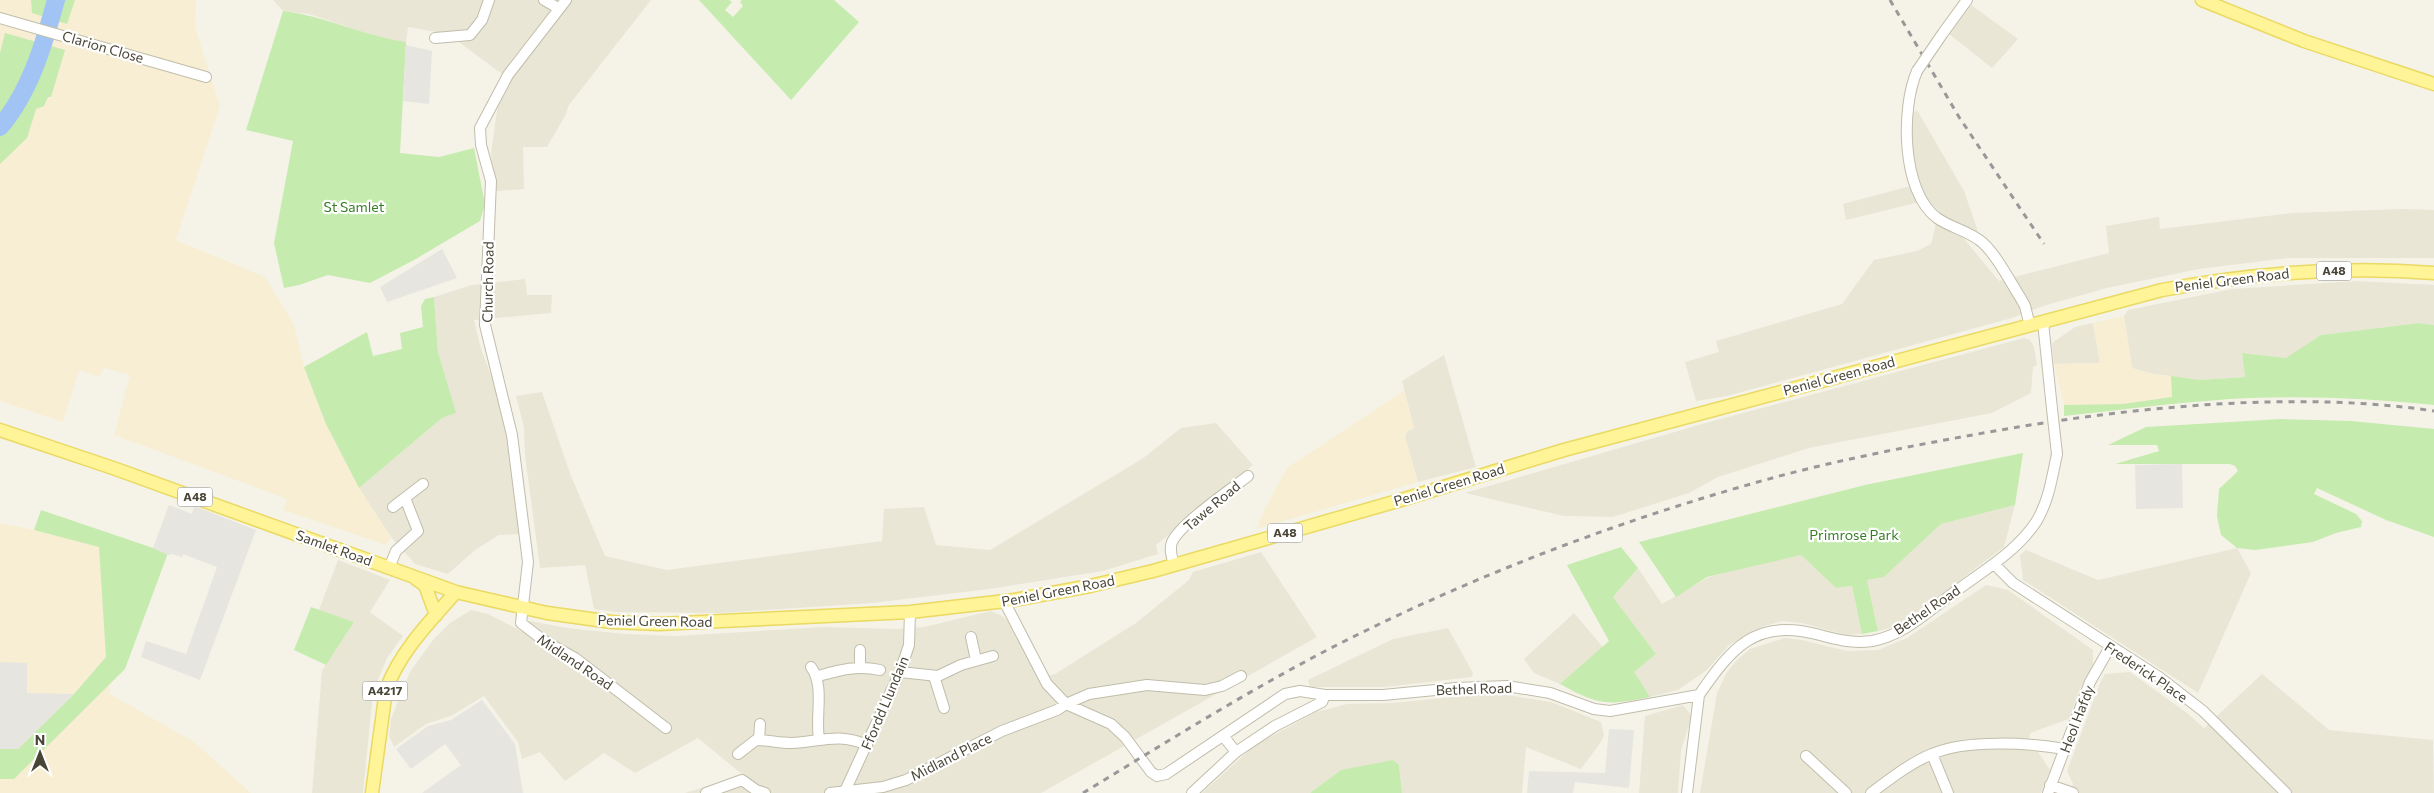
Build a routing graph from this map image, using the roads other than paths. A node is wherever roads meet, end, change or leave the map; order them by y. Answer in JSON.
{"nodes":[{"id":1,"x":489,"y":0,"type":"edge"},
{"id":2,"x":544,"y":0,"type":"edge"},
{"id":3,"x":1967,"y":0,"type":"edge"},
{"id":4,"x":2202,"y":0,"type":"edge"},
{"id":5,"x":562,"y":4,"type":"edge"},
{"id":6,"x":0,"y":18,"type":"edge"},
{"id":7,"x":435,"y":38,"type":"dead end"},
{"id":8,"x":206,"y":77,"type":"dead end"},
{"id":9,"x":2434,"y":84,"type":"edge"},
{"id":10,"x":2434,"y":273,"type":"edge"},
{"id":11,"x":2043,"y":322,"type":"junction"},
{"id":12,"x":2030,"y":326,"type":"junction"},
{"id":13,"x":0,"y":430,"type":"edge"},
{"id":14,"x":1248,"y":476,"type":"dead end"},
{"id":15,"x":423,"y":484,"type":"dead end"},
{"id":16,"x":405,"y":498,"type":"junction"},
{"id":17,"x":393,"y":507,"type":"dead end"},
{"id":18,"x":1174,"y":565,"type":"junction"},
{"id":19,"x":1995,"y":565,"type":"junction"},
{"id":20,"x":388,"y":568,"type":"junction"},
{"id":21,"x":407,"y":574,"type":"junction"},
{"id":22,"x":456,"y":592,"type":"junction"},
{"id":23,"x":1004,"y":601,"type":"junction"},
{"id":24,"x":523,"y":607,"type":"junction"},
{"id":25,"x":910,"y":612,"type":"junction"},
{"id":26,"x":436,"y":615,"type":"junction"},
{"id":27,"x":971,"y":637,"type":"dead end"},
{"id":28,"x":2110,"y":648,"type":"junction"},
{"id":29,"x":860,"y":650,"type":"dead end"},
{"id":30,"x":993,"y":656,"type":"dead end"},
{"id":31,"x":976,"y":660,"type":"junction"},
{"id":32,"x":811,"y":667,"type":"dead end"},
{"id":33,"x":860,"y":667,"type":"junction"},
{"id":34,"x":880,"y":670,"type":"dead end"},
{"id":35,"x":900,"y":672,"type":"junction"},
{"id":36,"x":818,"y":676,"type":"junction"},
{"id":37,"x":934,"y":676,"type":"junction"},
{"id":38,"x":1241,"y":676,"type":"dead end"},
{"id":39,"x":1325,"y":695,"type":"junction"},
{"id":40,"x":1700,"y":695,"type":"junction"},
{"id":41,"x":1066,"y":704,"type":"junction"},
{"id":42,"x":944,"y":708,"type":"dead end"},
{"id":43,"x":760,"y":724,"type":"dead end"},
{"id":44,"x":666,"y":728,"type":"dead end"},
{"id":45,"x":1223,"y":736,"type":"junction"},
{"id":46,"x":819,"y":739,"type":"junction"},
{"id":47,"x":759,"y":740,"type":"junction"},
{"id":48,"x":867,"y":745,"type":"junction"},
{"id":49,"x":2065,"y":749,"type":"junction"},
{"id":50,"x":1236,"y":752,"type":"junction"},
{"id":51,"x":738,"y":754,"type":"dead end"},
{"id":52,"x":1932,"y":754,"type":"junction"},
{"id":53,"x":1806,"y":756,"type":"dead end"},
{"id":54,"x":2049,"y":789,"type":"edge"},
{"id":55,"x":845,"y":791,"type":"junction"},
{"id":56,"x":372,"y":793,"type":"edge"},
{"id":57,"x":706,"y":793,"type":"edge"},
{"id":58,"x":765,"y":793,"type":"edge"},
{"id":59,"x":830,"y":793,"type":"edge"},
{"id":60,"x":1192,"y":793,"type":"edge"},
{"id":61,"x":1687,"y":793,"type":"edge"},
{"id":62,"x":1846,"y":793,"type":"edge"},
{"id":63,"x":1871,"y":793,"type":"edge"},
{"id":64,"x":1948,"y":793,"type":"edge"},
{"id":65,"x":2073,"y":793,"type":"edge"},
{"id":66,"x":2286,"y":793,"type":"edge"}],
"edges":[{"from":1,"to":7,"type":"street"},
{"from":2,"to":5,"type":"street"},
{"from":3,"to":12,"type":"street","bridge":true},
{"from":4,"to":9,"type":"main road"},
{"from":5,"to":24,"type":"street","name":"Church Road"},
{"from":6,"to":8,"type":"street","name":"Clarion Close"},
{"from":10,"to":11,"type":"main road","name":"Peniel Green Road","number":"A48"},
{"from":11,"to":12,"type":"main road","name":"Peniel Green Road","number":"A48"},
{"from":11,"to":19,"type":"street","name":"Bethel Road","bridge":true},
{"from":12,"to":18,"type":"main road","name":"Peniel Green Road","number":"A48"},
{"from":13,"to":20,"type":"main road","name":"Samlet Road","number":"A48"},
{"from":14,"to":18,"type":"street","name":"Tawe Road"},
{"from":15,"to":16,"type":"street"},
{"from":16,"to":17,"type":"street"},
{"from":16,"to":20,"type":"street"},
{"from":18,"to":23,"type":"main road","name":"Peniel Green Road","number":"A48"},
{"from":19,"to":28,"type":"street","name":"Frederick Place"},
{"from":19,"to":40,"type":"street","name":"Bethel Road"},
{"from":20,"to":21,"type":"main road","name":"Samlet Road","number":"A48"},
{"from":21,"to":22,"type":"main road","name":"Samlet Road","number":"A48"},
{"from":21,"to":26,"type":"main road"},
{"from":22,"to":24,"type":"main road","name":"Peniel Green Road","number":"A48"},
{"from":22,"to":26,"type":"main road","number":"A4217"},
{"from":23,"to":25,"type":"main road","name":"Peniel Green Road","number":"A48"},
{"from":23,"to":41,"type":"street"},
{"from":24,"to":25,"type":"main road","name":"Peniel Green Road","number":"A48"},
{"from":24,"to":44,"type":"street","name":"Midland Road"},
{"from":25,"to":35,"type":"street","name":"Ffordd Llundain"},
{"from":26,"to":56,"type":"main road","number":"A4217"},
{"from":27,"to":31,"type":"street"},
{"from":28,"to":49,"type":"street","name":"Heol Hafdy"},
{"from":28,"to":66,"type":"street","name":"Frederick Place"},
{"from":29,"to":33,"type":"street"},
{"from":30,"to":31,"type":"street"},
{"from":31,"to":37,"type":"street"},
{"from":32,"to":36,"type":"street"},
{"from":33,"to":34,"type":"street"},
{"from":33,"to":36,"type":"street"},
{"from":35,"to":37,"type":"street"},
{"from":35,"to":48,"type":"street","name":"Ffordd Llundain"},
{"from":36,"to":46,"type":"street"},
{"from":37,"to":42,"type":"street"},
{"from":38,"to":41,"type":"street","name":"Midland Place"},
{"from":39,"to":40,"type":"street","name":"Bethel Road"},
{"from":39,"to":45,"type":"street","name":"Bethel Road"},
{"from":39,"to":50,"type":"street"},
{"from":40,"to":61,"type":"street"},
{"from":41,"to":45,"type":"street","name":"Bethel Road"},
{"from":41,"to":55,"type":"street","name":"Midland Place"},
{"from":43,"to":47,"type":"street"},
{"from":45,"to":50,"type":"street"},
{"from":46,"to":47,"type":"street"},
{"from":46,"to":48,"type":"street"},
{"from":47,"to":51,"type":"street"},
{"from":48,"to":55,"type":"street","name":"Ffordd Llundain"},
{"from":49,"to":52,"type":"street"},
{"from":49,"to":54,"type":"street","name":"Heol Hafdy"},
{"from":50,"to":60,"type":"street"},
{"from":52,"to":63,"type":"street"},
{"from":52,"to":64,"type":"street"},
{"from":53,"to":62,"type":"street"},
{"from":54,"to":65,"type":"street"},
{"from":55,"to":59,"type":"street","name":"Midland Place"},
{"from":57,"to":58,"type":"street"}]}
